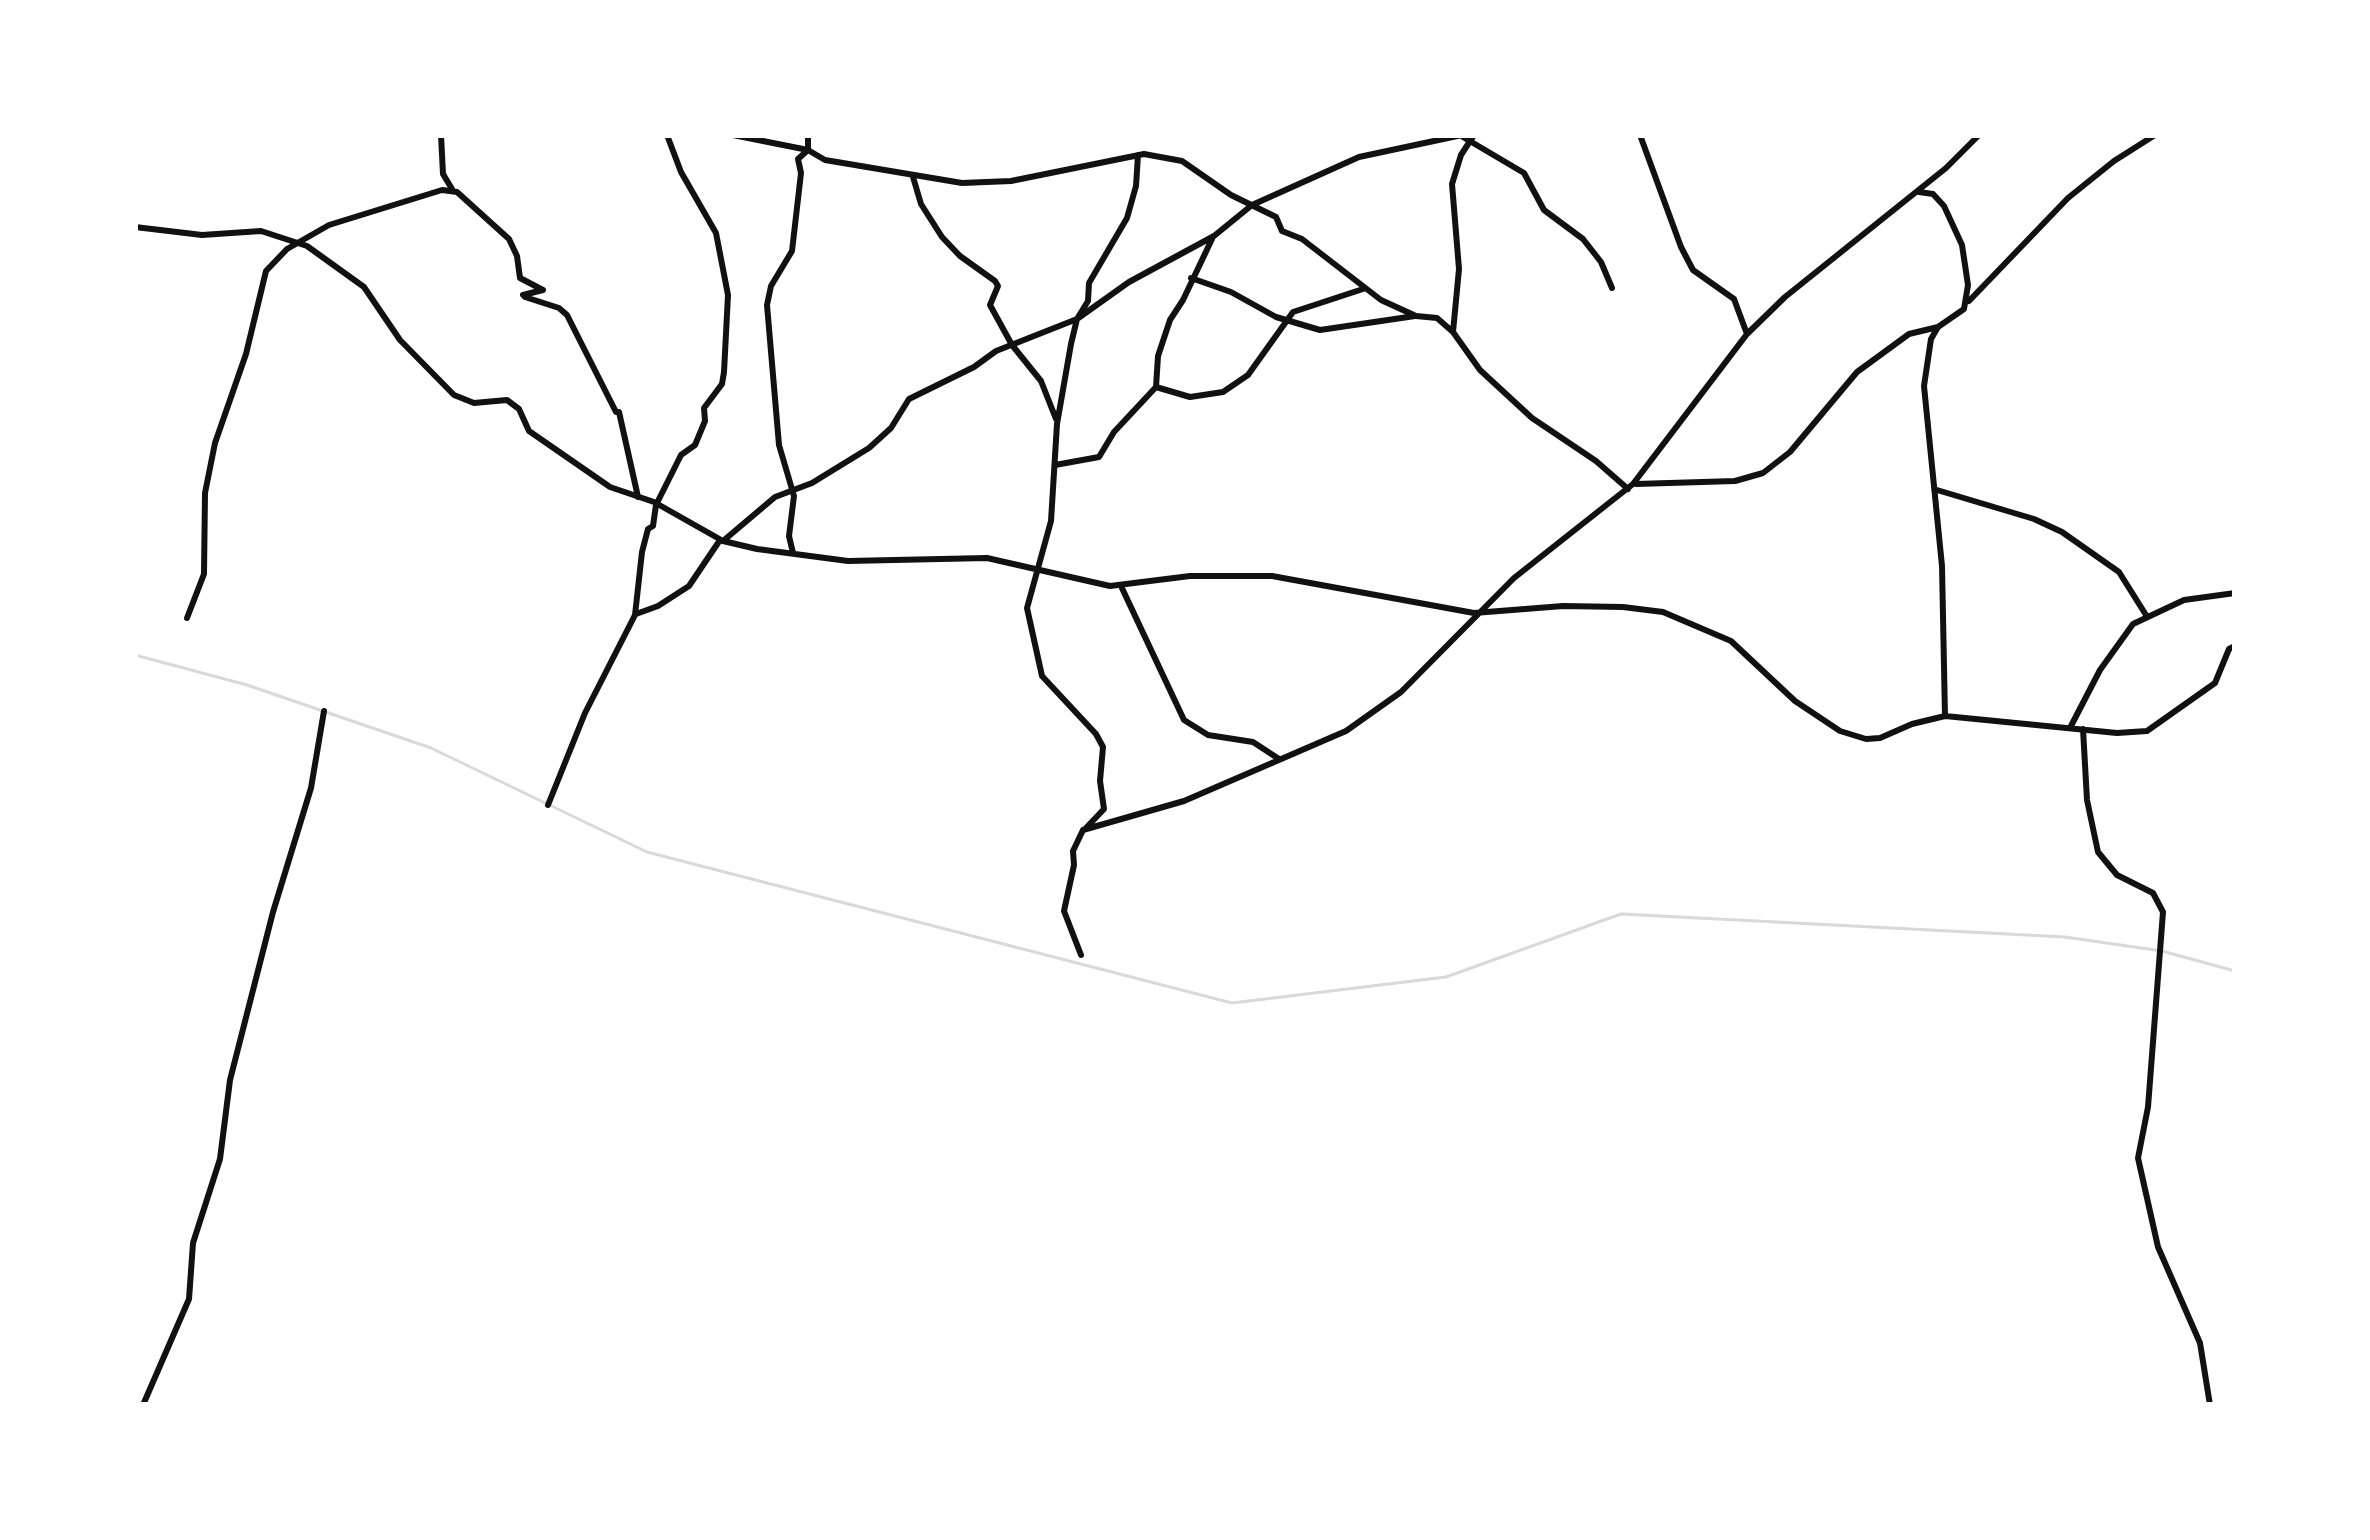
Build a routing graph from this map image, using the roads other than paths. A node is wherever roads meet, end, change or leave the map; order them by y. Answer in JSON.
{"nodes":[{"id":1,"x":441,"y":135,"type":"edge"},
{"id":2,"x":668,"y":135,"type":"edge"},
{"id":3,"x":733,"y":135,"type":"edge"},
{"id":4,"x":808,"y":135,"type":"edge"},
{"id":5,"x":1640,"y":135,"type":"edge"},
{"id":6,"x":1979,"y":135,"type":"edge"},
{"id":7,"x":2155,"y":135,"type":"edge"},
{"id":8,"x":1466,"y":136,"type":"edge"},
{"id":9,"x":808,"y":150,"type":"junction"},
{"id":10,"x":1138,"y":155,"type":"junction"},
{"id":11,"x":913,"y":176,"type":"junction"},
{"id":12,"x":452,"y":189,"type":"junction"},
{"id":13,"x":1916,"y":192,"type":"junction"},
{"id":14,"x":1252,"y":205,"type":"junction"},
{"id":15,"x":135,"y":227,"type":"edge"},
{"id":16,"x":1214,"y":236,"type":"junction"},
{"id":17,"x":298,"y":242,"type":"junction"},
{"id":18,"x":1191,"y":278,"type":"junction"},
{"id":19,"x":1612,"y":288,"type":"dead end"},
{"id":20,"x":1363,"y":289,"type":"junction"},
{"id":21,"x":1966,"y":304,"type":"junction"},
{"id":22,"x":1416,"y":316,"type":"junction"},
{"id":23,"x":1077,"y":319,"type":"junction"},
{"id":24,"x":1286,"y":320,"type":"junction"},
{"id":25,"x":1938,"y":327,"type":"junction"},
{"id":26,"x":1453,"y":332,"type":"junction"},
{"id":27,"x":1747,"y":334,"type":"junction"},
{"id":28,"x":1012,"y":344,"type":"junction"},
{"id":29,"x":1156,"y":387,"type":"junction"},
{"id":30,"x":1058,"y":424,"type":"junction"},
{"id":31,"x":1055,"y":464,"type":"junction"},
{"id":32,"x":1630,"y":487,"type":"junction"},
{"id":33,"x":792,"y":490,"type":"junction"},
{"id":34,"x":1937,"y":490,"type":"junction"},
{"id":35,"x":638,"y":497,"type":"junction"},
{"id":36,"x":656,"y":505,"type":"junction"},
{"id":37,"x":722,"y":540,"type":"junction"},
{"id":38,"x":794,"y":554,"type":"junction"},
{"id":39,"x":1036,"y":572,"type":"junction"},
{"id":40,"x":1121,"y":586,"type":"junction"},
{"id":41,"x":2235,"y":593,"type":"edge"},
{"id":42,"x":1480,"y":613,"type":"junction"},
{"id":43,"x":635,"y":615,"type":"junction"},
{"id":44,"x":2146,"y":615,"type":"junction"},
{"id":45,"x":187,"y":618,"type":"dead end"},
{"id":46,"x":2235,"y":646,"type":"edge"},
{"id":47,"x":324,"y":711,"type":"dead end"},
{"id":48,"x":1945,"y":716,"type":"junction"},
{"id":49,"x":2071,"y":726,"type":"junction"},
{"id":50,"x":2083,"y":729,"type":"junction"},
{"id":51,"x":1279,"y":759,"type":"junction"},
{"id":52,"x":548,"y":805,"type":"dead end"},
{"id":53,"x":1083,"y":830,"type":"junction"},
{"id":54,"x":1081,"y":955,"type":"dead end"},
{"id":55,"x":143,"y":1405,"type":"edge"},
{"id":56,"x":2210,"y":1405,"type":"edge"}],
"edges":[{"from":1,"to":12,"type":"street"},
{"from":2,"to":36,"type":"street"},
{"from":3,"to":9,"type":"street"},
{"from":4,"to":9,"type":"street"},
{"from":5,"to":27,"type":"street"},
{"from":6,"to":13,"type":"street"},
{"from":7,"to":21,"type":"street"},
{"from":8,"to":14,"type":"street"},
{"from":8,"to":19,"type":"street"},
{"from":8,"to":26,"type":"street"},
{"from":9,"to":11,"type":"street"},
{"from":9,"to":33,"type":"street"},
{"from":10,"to":11,"type":"street"},
{"from":10,"to":14,"type":"street"},
{"from":10,"to":23,"type":"street"},
{"from":11,"to":28,"type":"street"},
{"from":12,"to":17,"type":"street"},
{"from":12,"to":35,"type":"street"},
{"from":13,"to":21,"type":"street"},
{"from":13,"to":27,"type":"street"},
{"from":14,"to":16,"type":"street"},
{"from":14,"to":20,"type":"street"},
{"from":15,"to":17,"type":"street"},
{"from":16,"to":18,"type":"street"},
{"from":16,"to":23,"type":"street"},
{"from":17,"to":35,"type":"street"},
{"from":17,"to":45,"type":"street"},
{"from":18,"to":24,"type":"street"},
{"from":18,"to":29,"type":"street"},
{"from":20,"to":22,"type":"street"},
{"from":20,"to":24,"type":"street"},
{"from":21,"to":25,"type":"street"},
{"from":22,"to":24,"type":"street"},
{"from":22,"to":26,"type":"street"},
{"from":23,"to":28,"type":"street"},
{"from":23,"to":30,"type":"street"},
{"from":24,"to":29,"type":"street"},
{"from":25,"to":32,"type":"street"},
{"from":25,"to":34,"type":"street"},
{"from":26,"to":32,"type":"street"},
{"from":27,"to":32,"type":"street"},
{"from":28,"to":30,"type":"street"},
{"from":28,"to":33,"type":"street"},
{"from":29,"to":31,"type":"street"},
{"from":30,"to":31,"type":"street"},
{"from":31,"to":39,"type":"street"},
{"from":32,"to":42,"type":"street"},
{"from":33,"to":37,"type":"street"},
{"from":33,"to":38,"type":"street"},
{"from":34,"to":44,"type":"street"},
{"from":34,"to":48,"type":"street"},
{"from":35,"to":36,"type":"street"},
{"from":36,"to":37,"type":"street"},
{"from":36,"to":43,"type":"street"},
{"from":37,"to":38,"type":"street"},
{"from":37,"to":43,"type":"street"},
{"from":38,"to":39,"type":"street"},
{"from":39,"to":40,"type":"street"},
{"from":39,"to":53,"type":"street"},
{"from":40,"to":42,"type":"street"},
{"from":40,"to":51,"type":"street"},
{"from":41,"to":44,"type":"street"},
{"from":42,"to":48,"type":"street"},
{"from":42,"to":51,"type":"street"},
{"from":43,"to":52,"type":"street"},
{"from":44,"to":49,"type":"street"},
{"from":46,"to":50,"type":"street"},
{"from":47,"to":55,"type":"street"},
{"from":48,"to":49,"type":"street"},
{"from":49,"to":50,"type":"street"},
{"from":50,"to":56,"type":"street"},
{"from":51,"to":53,"type":"street"},
{"from":53,"to":54,"type":"street"}]}
